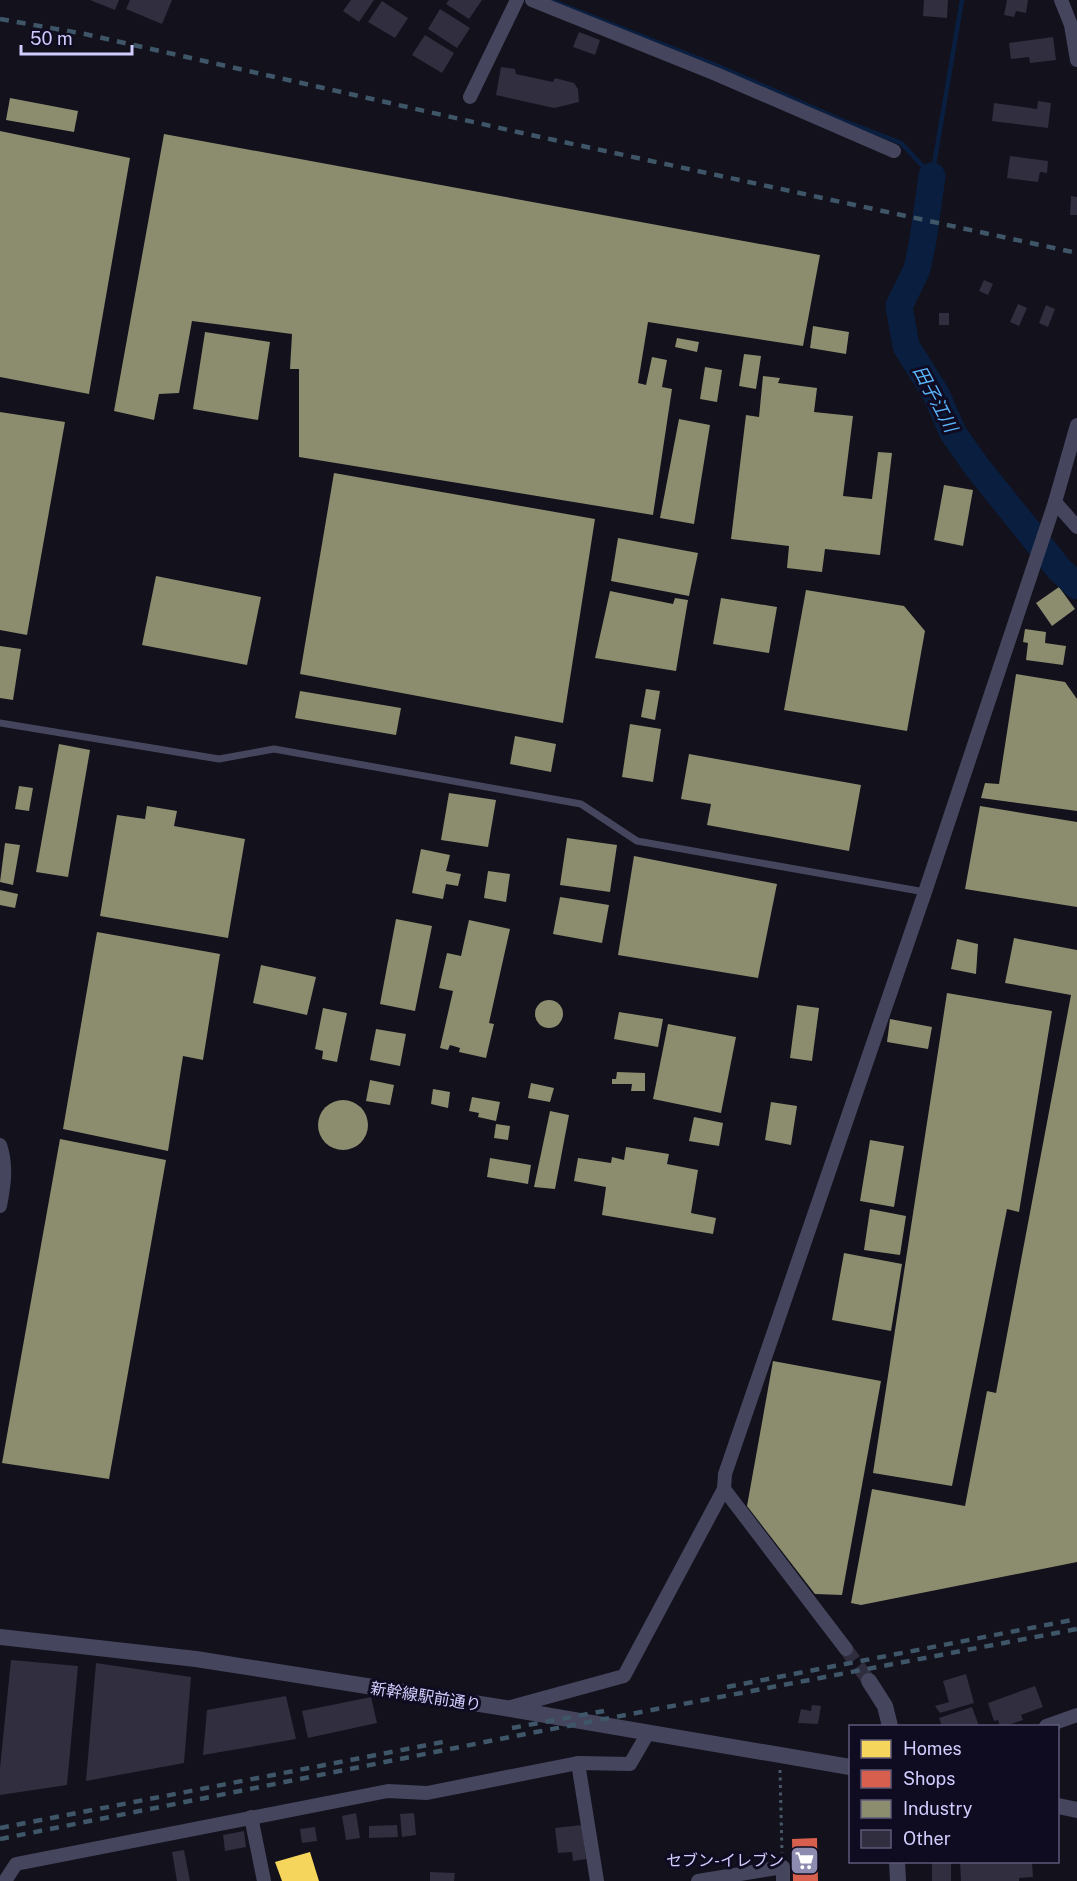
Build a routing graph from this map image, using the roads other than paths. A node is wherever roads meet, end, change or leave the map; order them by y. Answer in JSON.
{"nodes":[{"id":1,"x":517,"y":0,"type":"edge"},
{"id":2,"x":532,"y":0,"type":"edge"},
{"id":3,"x":1061,"y":0,"type":"edge"},
{"id":4,"x":1077,"y":60,"type":"edge"},
{"id":5,"x":470,"y":97,"type":"dead end"},
{"id":6,"x":894,"y":151,"type":"dead end"},
{"id":7,"x":1077,"y":425,"type":"edge"},
{"id":8,"x":1055,"y":502,"type":"junction"},
{"id":9,"x":1077,"y":527,"type":"edge"},
{"id":10,"x":0,"y":723,"type":"edge"},
{"id":11,"x":926,"y":892,"type":"junction"},
{"id":12,"x":0,"y":1145,"type":"edge"},
{"id":13,"x":0,"y":1206,"type":"edge"},
{"id":14,"x":724,"y":1489,"type":"junction"},
{"id":15,"x":0,"y":1637,"type":"edge"},
{"id":16,"x":846,"y":1649,"type":"tunnel mouth"},
{"id":17,"x":869,"y":1681,"type":"tunnel mouth"},
{"id":18,"x":505,"y":1708,"type":"junction"},
{"id":19,"x":1077,"y":1715,"type":"edge"},
{"id":20,"x":890,"y":1725,"type":"edge"},
{"id":21,"x":1049,"y":1725,"type":"edge"},
{"id":22,"x":648,"y":1734,"type":"junction"},
{"id":23,"x":578,"y":1763,"type":"junction"},
{"id":24,"x":849,"y":1767,"type":"edge"},
{"id":25,"x":1059,"y":1806,"type":"edge"},
{"id":26,"x":1077,"y":1810,"type":"edge"},
{"id":27,"x":251,"y":1817,"type":"junction"},
{"id":28,"x":897,"y":1863,"type":"edge"},
{"id":29,"x":783,"y":1874,"type":"edge"},
{"id":30,"x":5,"y":1881,"type":"edge"},
{"id":31,"x":264,"y":1881,"type":"edge"},
{"id":32,"x":597,"y":1881,"type":"edge"},
{"id":33,"x":698,"y":1881,"type":"edge"},
{"id":34,"x":898,"y":1881,"type":"edge"}],
"edges":[{"from":1,"to":5,"type":"street"},
{"from":2,"to":6,"type":"street"},
{"from":3,"to":4,"type":"street"},
{"from":7,"to":8,"type":"street"},
{"from":8,"to":9,"type":"street"},
{"from":8,"to":11,"type":"street"},
{"from":10,"to":11,"type":"lane"},
{"from":11,"to":14,"type":"street"},
{"from":12,"to":13,"type":"street"},
{"from":14,"to":16,"type":"street"},
{"from":14,"to":18,"type":"street"},
{"from":15,"to":18,"type":"street","name":"新幹線駅前通り"},
{"from":17,"to":20,"type":"street"},
{"from":18,"to":22,"type":"street","name":"新幹線駅前通り"},
{"from":19,"to":21,"type":"street"},
{"from":22,"to":23,"type":"street"},
{"from":22,"to":24,"type":"street","name":"新幹線駅前通り"},
{"from":23,"to":27,"type":"street"},
{"from":23,"to":32,"type":"street"},
{"from":25,"to":26,"type":"street"},
{"from":27,"to":30,"type":"street"},
{"from":27,"to":31,"type":"street"},
{"from":28,"to":34,"type":"street"},
{"from":29,"to":33,"type":"street"}]}
